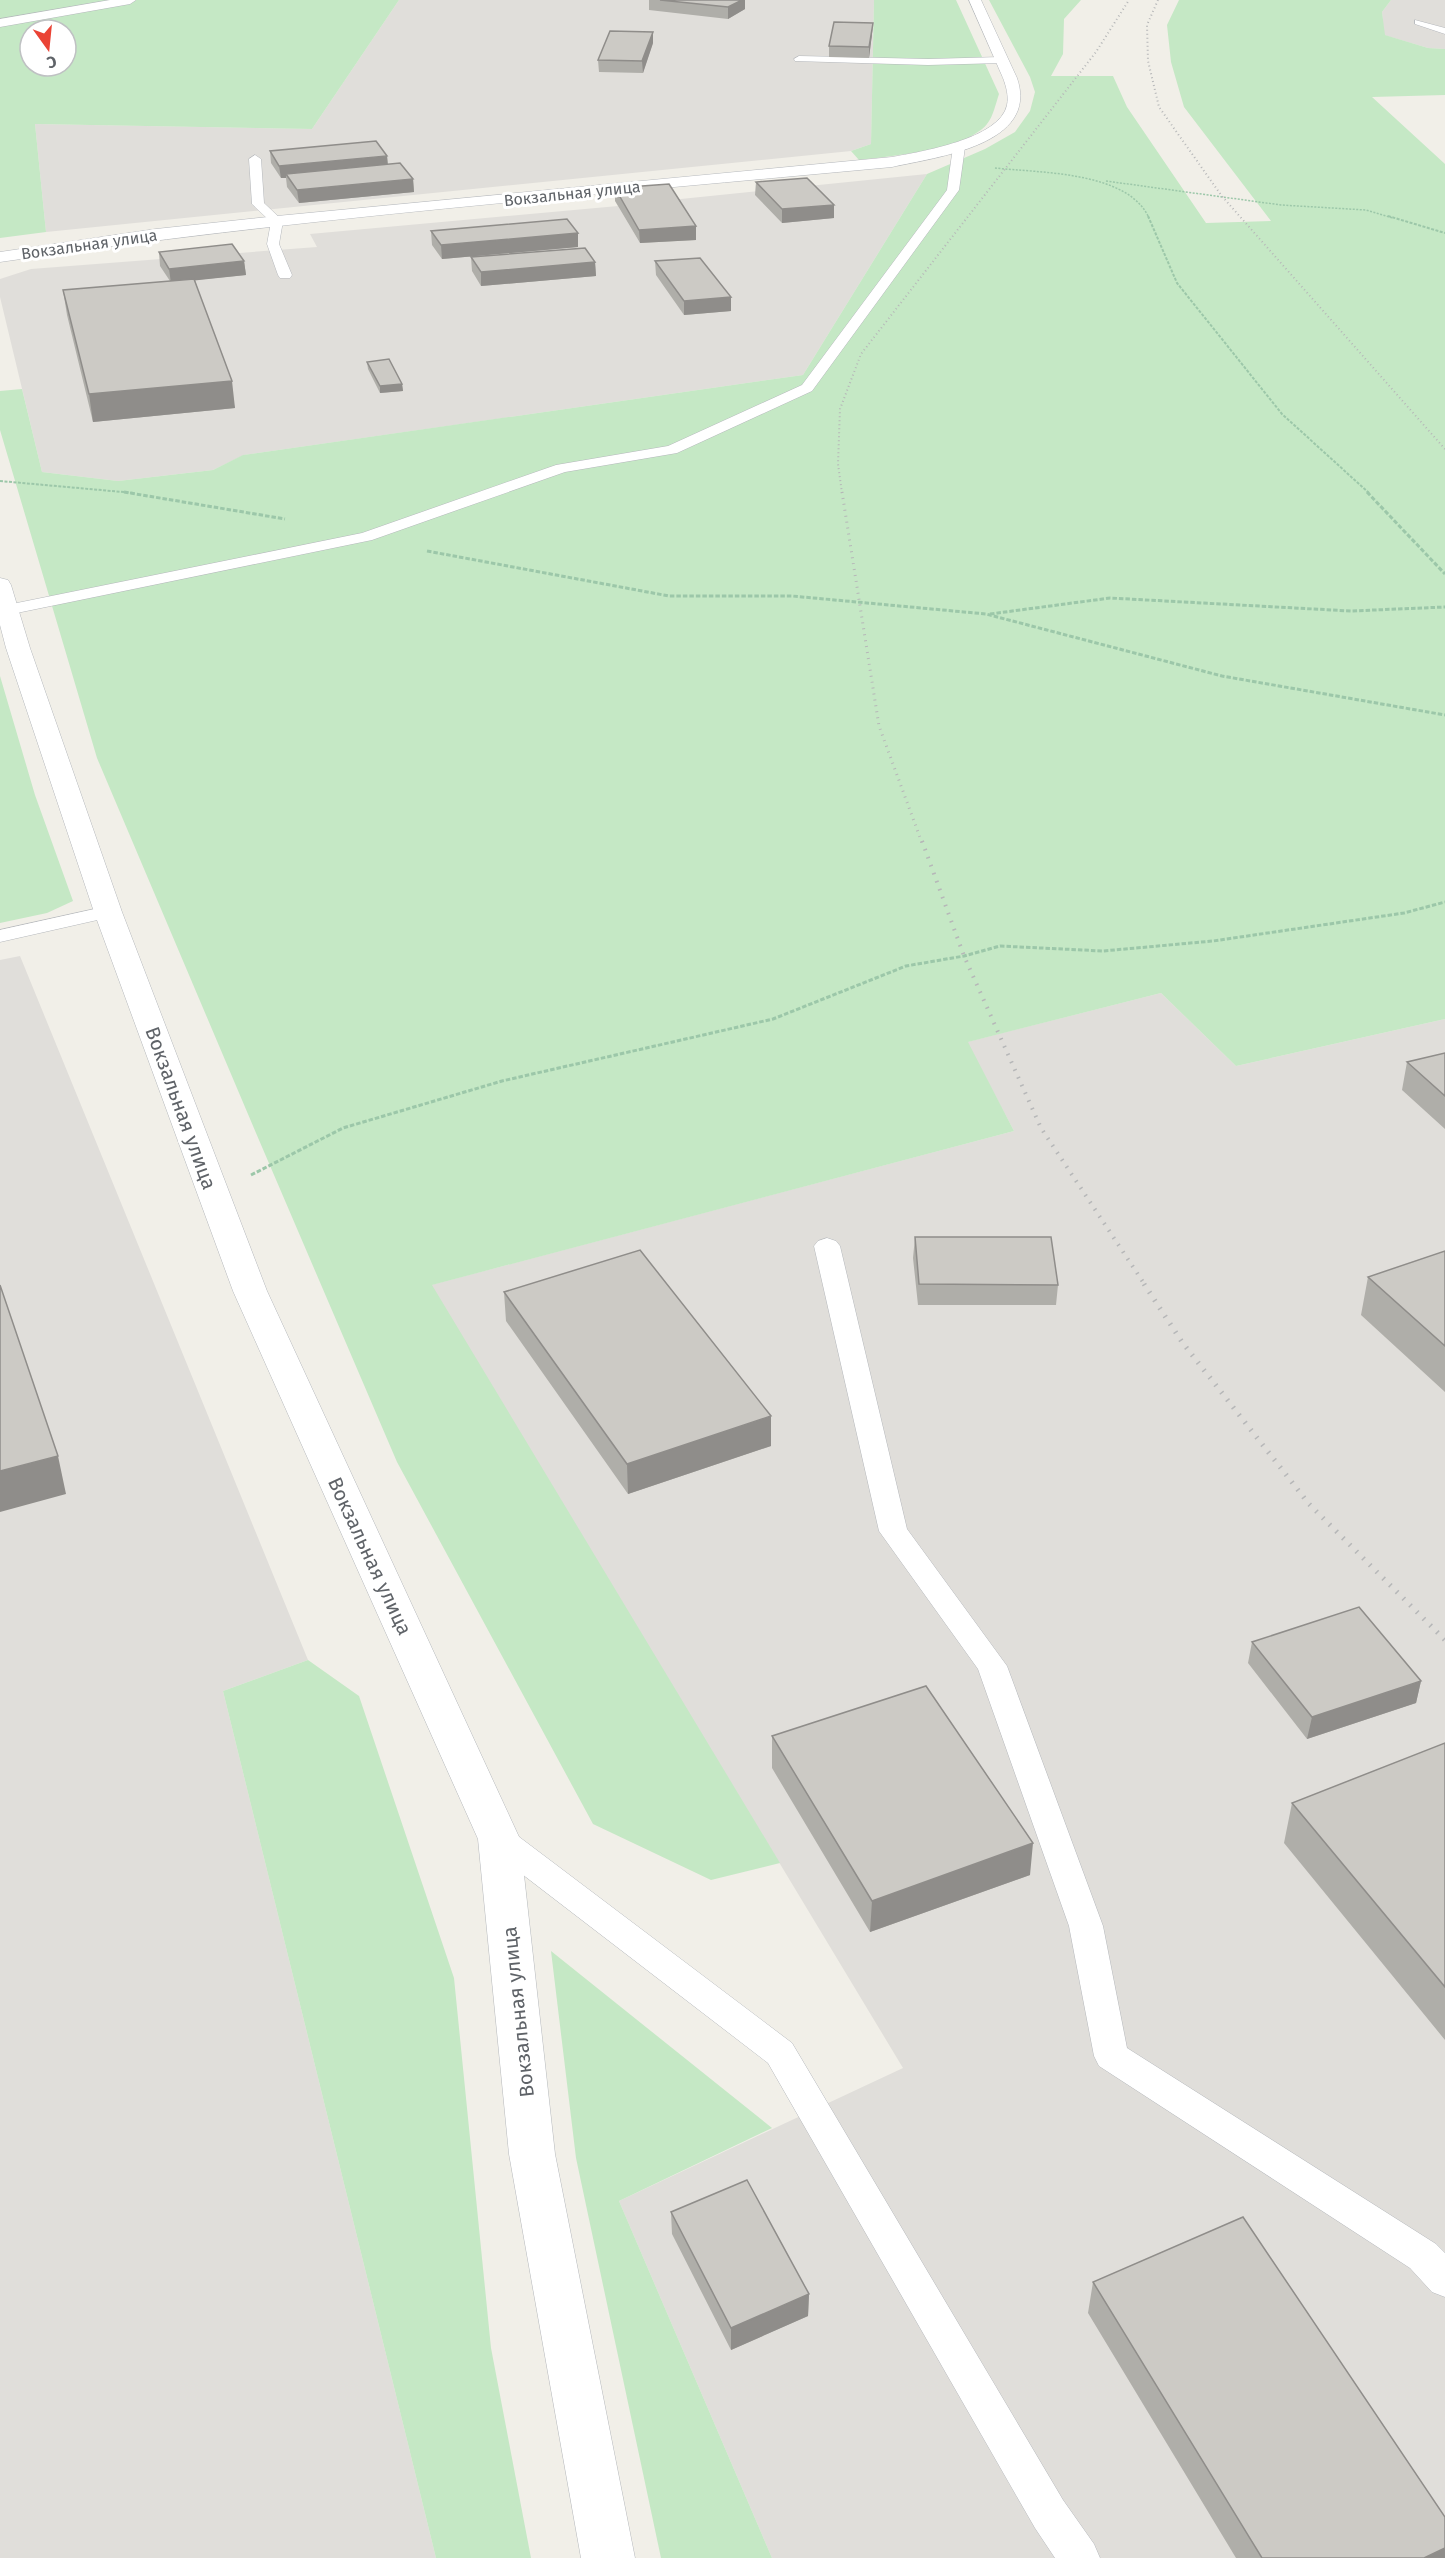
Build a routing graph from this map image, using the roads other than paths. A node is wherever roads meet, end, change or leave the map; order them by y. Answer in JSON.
{"nodes":[{"id":1,"x":130,"y":0,"type":"edge"},
{"id":2,"x":975,"y":0,"type":"edge"},
{"id":3,"x":0,"y":22,"type":"edge"},
{"id":4,"x":1419,"y":22,"type":"dead end"},
{"id":5,"x":1445,"y":31,"type":"edge"},
{"id":6,"x":799,"y":60,"type":"dead end"},
{"id":7,"x":1001,"y":60,"type":"junction"},
{"id":8,"x":958,"y":155,"type":"junction"},
{"id":9,"x":255,"y":159,"type":"dead end"},
{"id":10,"x":277,"y":221,"type":"junction"},
{"id":11,"x":0,"y":257,"type":"edge"},
{"id":12,"x":285,"y":275,"type":"dead end"},
{"id":13,"x":3,"y":598,"type":"edge"},
{"id":14,"x":9,"y":648,"type":"edge"},
{"id":15,"x":108,"y":912,"type":"junction"},
{"id":16,"x":0,"y":936,"type":"edge"},
{"id":17,"x":827,"y":1246,"type":"dead end"},
{"id":18,"x":500,"y":1839,"type":"junction"},
{"id":19,"x":1445,"y":2280,"type":"edge"},
{"id":20,"x":608,"y":2558,"type":"edge"},
{"id":21,"x":1079,"y":2558,"type":"edge"}],
"edges":[{"from":1,"to":3,"type":"street"},
{"from":2,"to":7,"type":"street","name":"Вокзальная улица"},
{"from":4,"to":5,"type":"lane"},
{"from":6,"to":7,"type":"lane"},
{"from":7,"to":8,"type":"street","name":"Вокзальная улица"},
{"from":8,"to":10,"type":"street","name":"Вокзальная улица"},
{"from":8,"to":13,"type":"lane"},
{"from":9,"to":10,"type":"lane"},
{"from":10,"to":11,"type":"street","name":"Вокзальная улица"},
{"from":10,"to":12,"type":"lane"},
{"from":13,"to":14,"type":"street","name":"Вокзальная улица"},
{"from":14,"to":15,"type":"street","name":"Вокзальная улица"},
{"from":15,"to":16,"type":"lane"},
{"from":15,"to":18,"type":"street","name":"Вокзальная улица"},
{"from":17,"to":19,"type":"lane"},
{"from":18,"to":20,"type":"street","name":"Вокзальная улица"},
{"from":18,"to":21,"type":"lane"}]}
